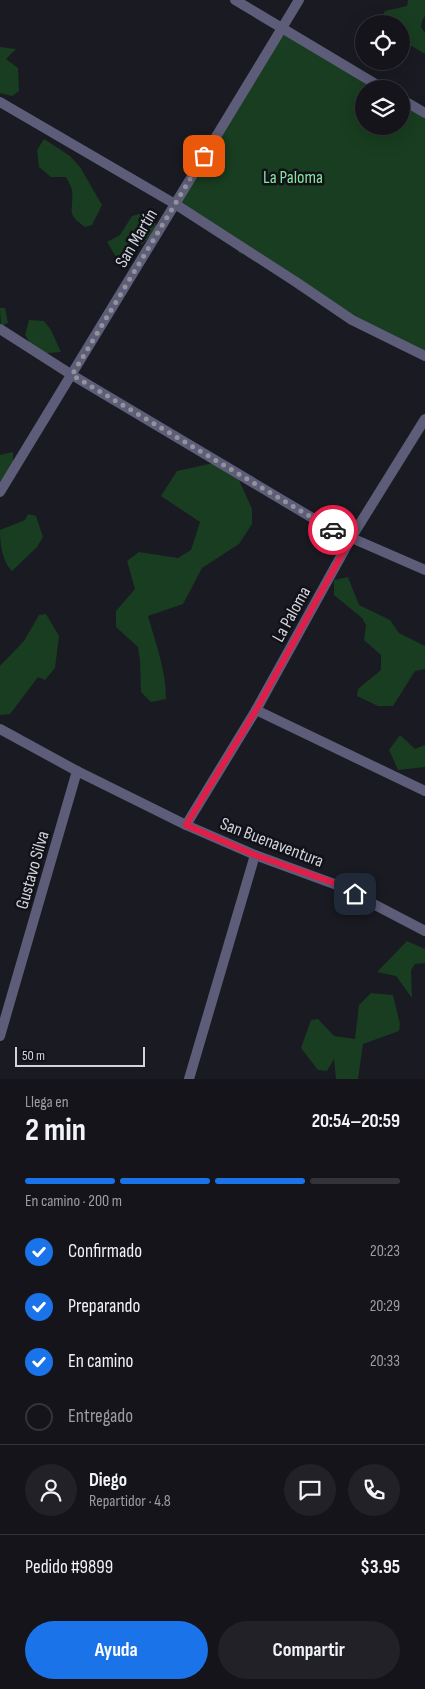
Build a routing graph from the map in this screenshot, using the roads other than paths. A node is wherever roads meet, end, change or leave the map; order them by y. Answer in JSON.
{"nodes":[{"id":1,"x":235,"y":0,"type":"edge"},
{"id":2,"x":299,"y":0,"type":"edge"},
{"id":3,"x":281,"y":28,"type":"junction"},
{"id":4,"x":369,"y":80,"type":"edge"},
{"id":5,"x":0,"y":102,"type":"edge"},
{"id":6,"x":410,"y":104,"type":"edge"},
{"id":7,"x":425,"y":113,"type":"edge"},
{"id":8,"x":175,"y":204,"type":"junction"},
{"id":9,"x":0,"y":329,"type":"edge"},
{"id":10,"x":425,"y":356,"type":"edge"},
{"id":11,"x":72,"y":375,"type":"junction"},
{"id":12,"x":425,"y":419,"type":"edge"},
{"id":13,"x":0,"y":492,"type":"edge"},
{"id":14,"x":351,"y":538,"type":"junction"},
{"id":15,"x":425,"y":570,"type":"edge"},
{"id":16,"x":256,"y":710,"type":"junction"},
{"id":17,"x":0,"y":729,"type":"edge"},
{"id":18,"x":78,"y":771,"type":"junction"},
{"id":19,"x":425,"y":791,"type":"edge"},
{"id":20,"x":186,"y":825,"type":"junction"},
{"id":21,"x":255,"y":855,"type":"junction"},
{"id":22,"x":425,"y":930,"type":"edge"},
{"id":23,"x":0,"y":1036,"type":"edge"},
{"id":24,"x":189,"y":1079,"type":"edge"}],
"edges":[{"from":1,"to":3,"type":"street"},
{"from":2,"to":3,"type":"street","name":"San Martín"},
{"from":3,"to":4,"type":"street"},
{"from":3,"to":8,"type":"street","name":"San Martín"},
{"from":5,"to":8,"type":"street"},
{"from":6,"to":7,"type":"street"},
{"from":8,"to":10,"type":"street"},
{"from":8,"to":11,"type":"street","name":"San Martín"},
{"from":9,"to":11,"type":"street"},
{"from":11,"to":13,"type":"street","name":"San Martín"},
{"from":11,"to":14,"type":"street"},
{"from":12,"to":14,"type":"street","name":"La Paloma"},
{"from":14,"to":15,"type":"street"},
{"from":14,"to":16,"type":"street","name":"La Paloma"},
{"from":16,"to":19,"type":"street"},
{"from":16,"to":20,"type":"street","name":"La Paloma"},
{"from":17,"to":18,"type":"street","name":"San Buenaventura"},
{"from":18,"to":20,"type":"street","name":"San Buenaventura"},
{"from":18,"to":23,"type":"street","name":"Gustavo Silva"},
{"from":20,"to":21,"type":"street","name":"San Buenaventura"},
{"from":21,"to":22,"type":"street","name":"San Buenaventura"},
{"from":21,"to":24,"type":"street"}]}
